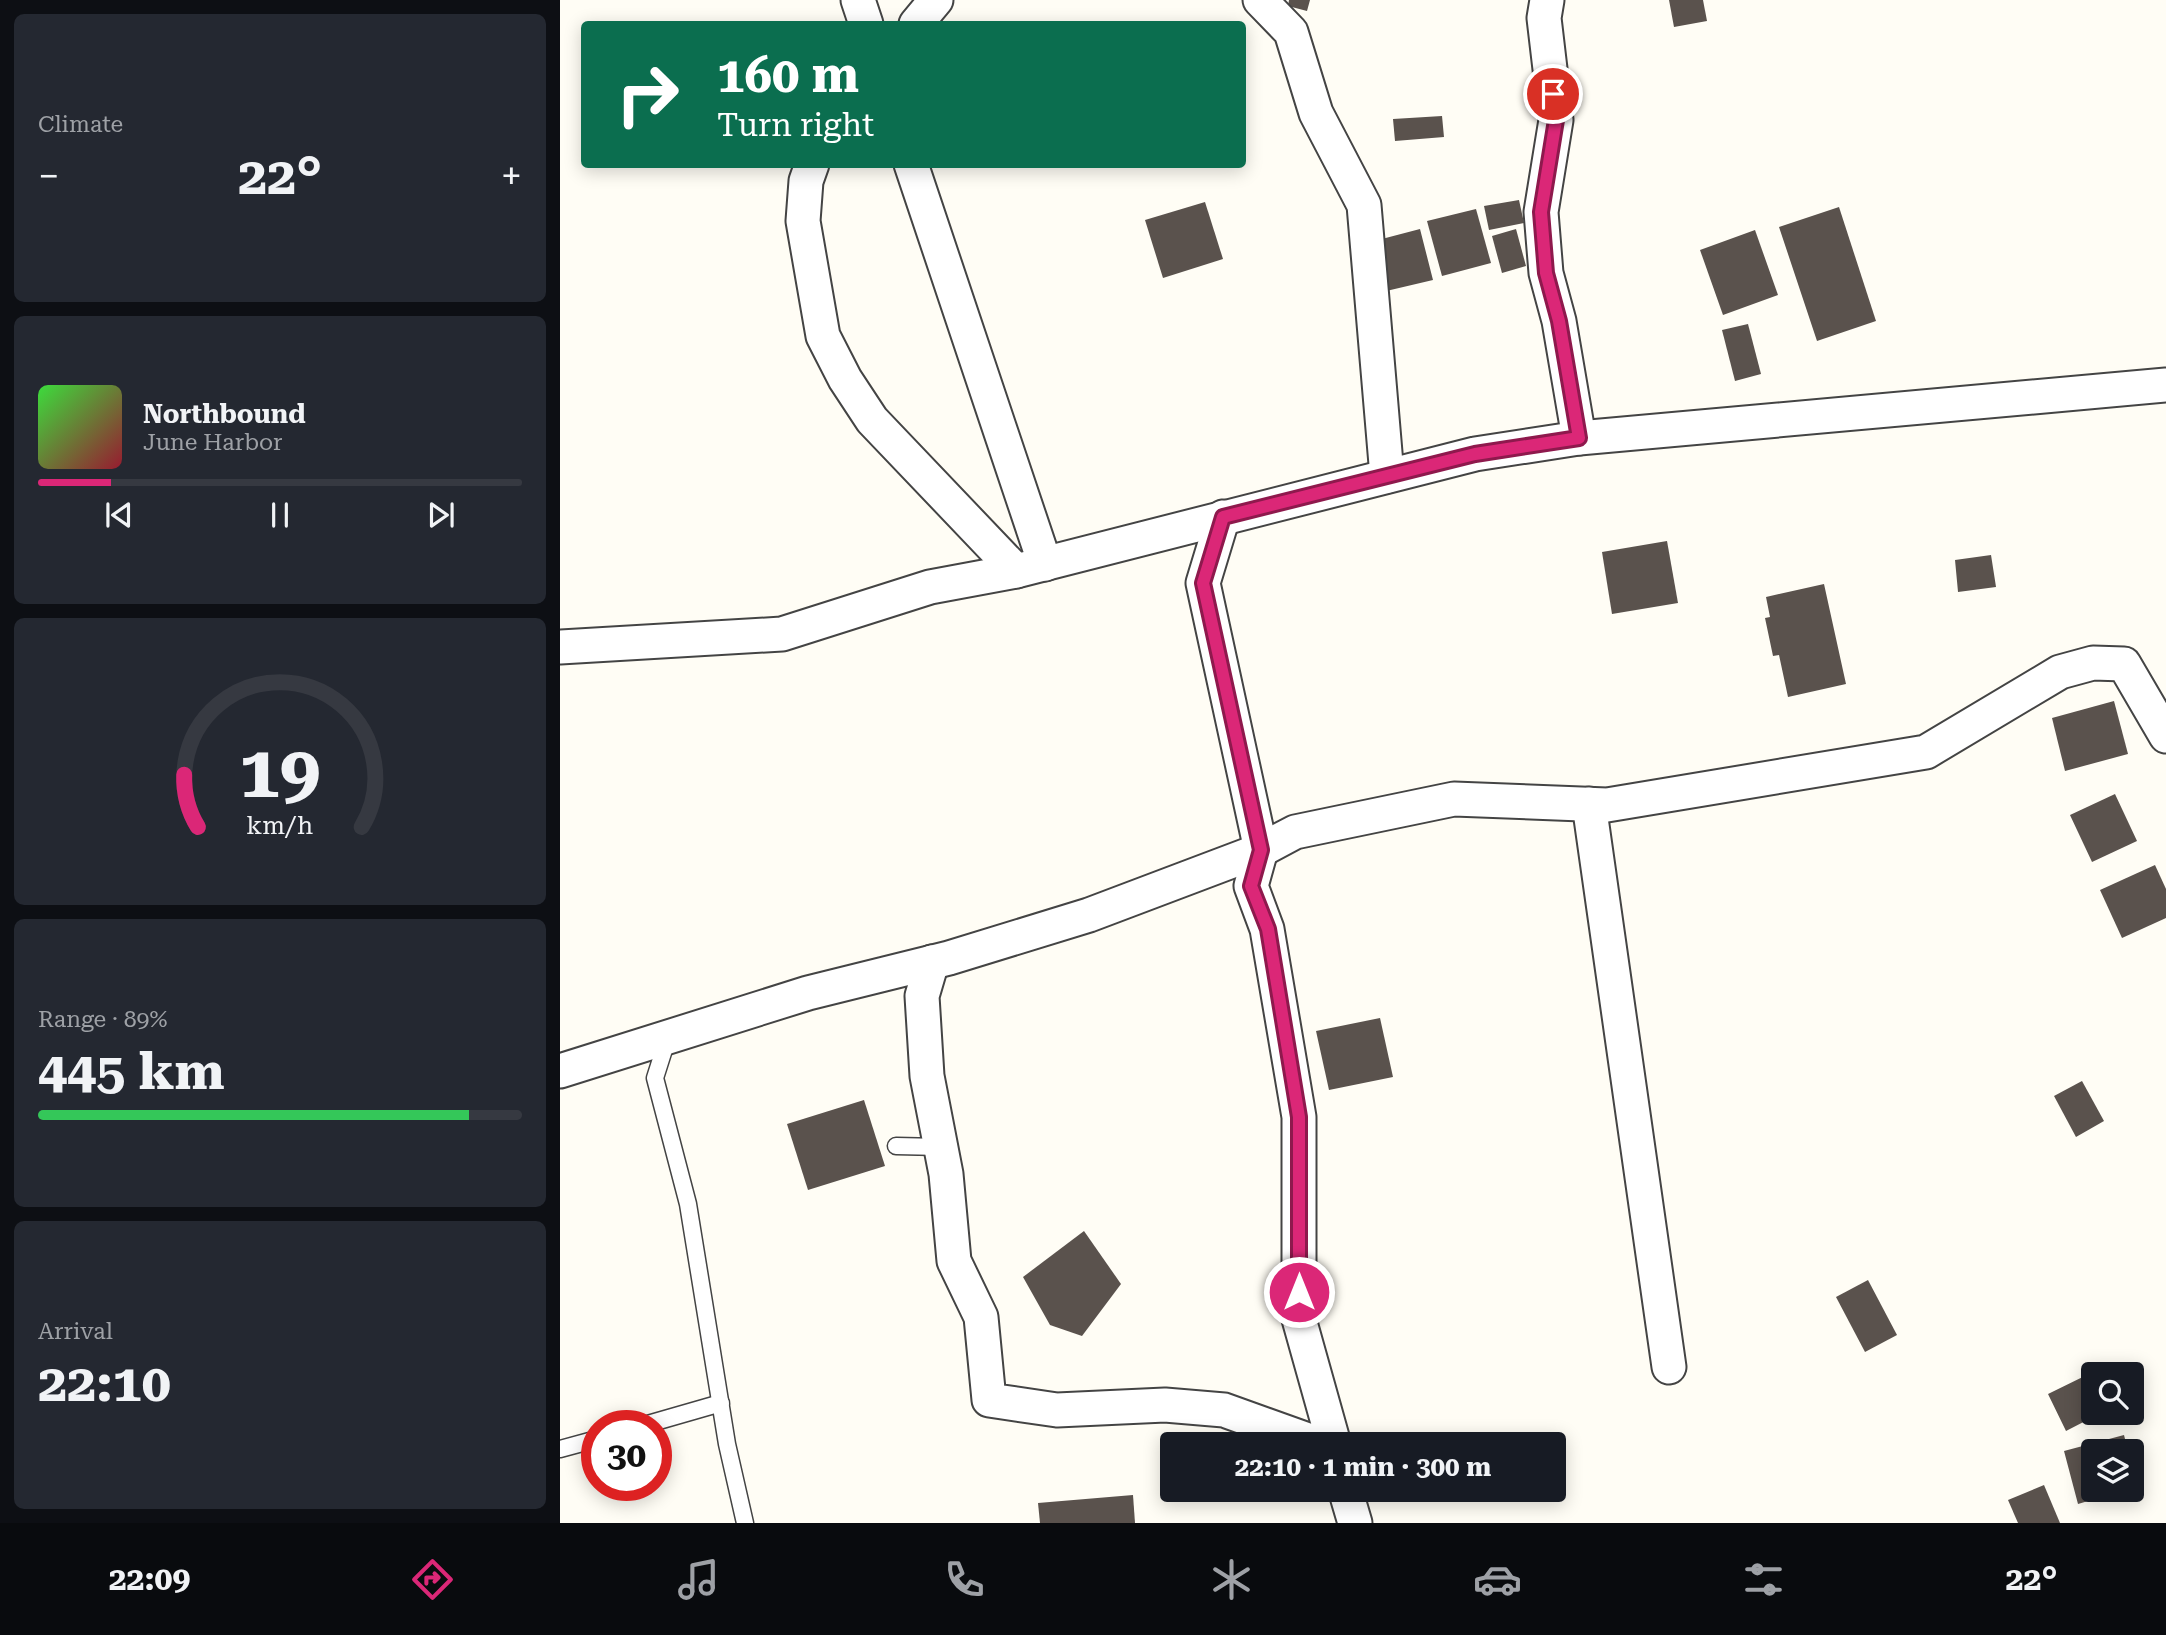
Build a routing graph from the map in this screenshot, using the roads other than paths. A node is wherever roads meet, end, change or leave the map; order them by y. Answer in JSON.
{"nodes":[{"id":1,"x":858,"y":0,"type":"edge"},
{"id":2,"x":936,"y":0,"type":"edge"},
{"id":3,"x":1260,"y":0,"type":"edge"},
{"id":4,"x":1547,"y":0,"type":"edge"},
{"id":5,"x":865,"y":21,"type":"edge"},
{"id":6,"x":918,"y":21,"type":"edge"},
{"id":7,"x":811,"y":168,"type":"edge"},
{"id":8,"x":912,"y":168,"type":"edge"},
{"id":9,"x":2166,"y":385,"type":"edge"},
{"id":10,"x":1579,"y":438,"type":"junction"},
{"id":11,"x":1387,"y":476,"type":"junction"},
{"id":12,"x":1223,"y":517,"type":"junction"},
{"id":13,"x":1031,"y":567,"type":"junction"},
{"id":14,"x":560,"y":647,"type":"edge"},
{"id":15,"x":2166,"y":736,"type":"edge"},
{"id":16,"x":1589,"y":804,"type":"junction"},
{"id":17,"x":1261,"y":850,"type":"junction"},
{"id":18,"x":932,"y":962,"type":"junction"},
{"id":19,"x":668,"y":1037,"type":"junction"},
{"id":20,"x":560,"y":1071,"type":"edge"},
{"id":21,"x":896,"y":1146,"type":"dead end"},
{"id":22,"x":941,"y":1147,"type":"junction"},
{"id":23,"x":1669,"y":1367,"type":"dead end"},
{"id":24,"x":720,"y":1403,"type":"junction"},
{"id":25,"x":672,"y":1417,"type":"edge"},
{"id":26,"x":1285,"y":1432,"type":"edge"},
{"id":27,"x":1331,"y":1432,"type":"edge"},
{"id":28,"x":581,"y":1443,"type":"edge"},
{"id":29,"x":560,"y":1449,"type":"edge"},
{"id":30,"x":1349,"y":1502,"type":"edge"},
{"id":31,"x":745,"y":1523,"type":"edge"},
{"id":32,"x":1355,"y":1523,"type":"edge"}],
"edges":[{"from":1,"to":5,"type":"street"},
{"from":2,"to":6,"type":"street"},
{"from":3,"to":11,"type":"street"},
{"from":4,"to":10,"type":"street"},
{"from":7,"to":13,"type":"street"},
{"from":8,"to":13,"type":"street"},
{"from":9,"to":10,"type":"street"},
{"from":10,"to":11,"type":"street"},
{"from":11,"to":12,"type":"street"},
{"from":12,"to":13,"type":"street"},
{"from":12,"to":17,"type":"street"},
{"from":13,"to":14,"type":"street"},
{"from":15,"to":16,"type":"street"},
{"from":16,"to":17,"type":"street"},
{"from":16,"to":23,"type":"street"},
{"from":17,"to":18,"type":"street"},
{"from":17,"to":27,"type":"street"},
{"from":18,"to":19,"type":"street"},
{"from":18,"to":22,"type":"street"},
{"from":19,"to":20,"type":"street"},
{"from":19,"to":24,"type":"lane"},
{"from":21,"to":22,"type":"lane"},
{"from":22,"to":26,"type":"street"},
{"from":24,"to":25,"type":"lane"},
{"from":24,"to":31,"type":"lane"},
{"from":28,"to":29,"type":"lane"},
{"from":30,"to":32,"type":"street"}]}
